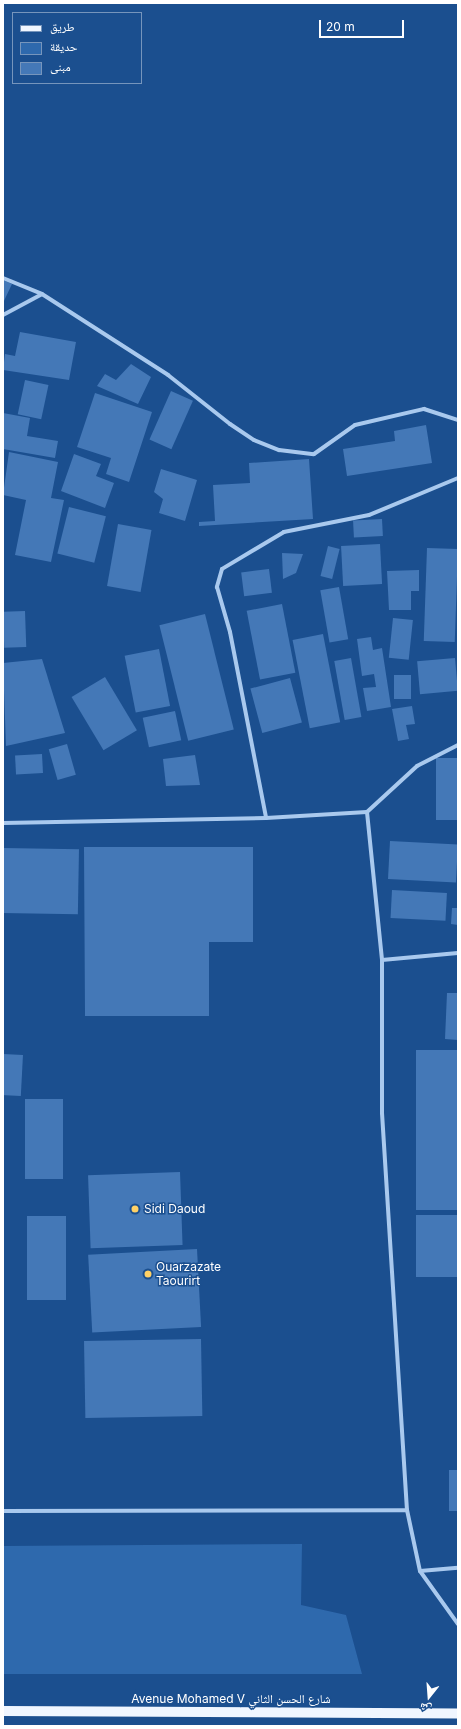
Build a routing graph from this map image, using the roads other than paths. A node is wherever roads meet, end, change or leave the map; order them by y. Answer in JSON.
{"nodes":[{"id":1,"x":3,"y":278,"type":"edge"},
{"id":2,"x":42,"y":294,"type":"junction"},
{"id":3,"x":3,"y":316,"type":"edge"},
{"id":4,"x":458,"y":420,"type":"edge"},
{"id":5,"x":458,"y":478,"type":"edge"},
{"id":6,"x":458,"y":745,"type":"edge"},
{"id":7,"x":366,"y":812,"type":"junction"},
{"id":8,"x":266,"y":818,"type":"junction"},
{"id":9,"x":3,"y":822,"type":"edge"},
{"id":10,"x":458,"y":953,"type":"edge"},
{"id":11,"x":382,"y":960,"type":"junction"},
{"id":12,"x":407,"y":1510,"type":"junction"},
{"id":13,"x":3,"y":1511,"type":"edge"},
{"id":14,"x":458,"y":1568,"type":"edge"},
{"id":15,"x":420,"y":1571,"type":"junction"},
{"id":16,"x":458,"y":1624,"type":"edge"},
{"id":17,"x":3,"y":1711,"type":"edge"},
{"id":18,"x":458,"y":1713,"type":"edge"}],
"edges":[{"from":1,"to":2,"type":"street"},
{"from":2,"to":3,"type":"street"},
{"from":2,"to":4,"type":"street"},
{"from":5,"to":8,"type":"street"},
{"from":6,"to":7,"type":"street"},
{"from":7,"to":8,"type":"street"},
{"from":7,"to":11,"type":"street"},
{"from":8,"to":9,"type":"street"},
{"from":10,"to":11,"type":"street"},
{"from":11,"to":12,"type":"street"},
{"from":12,"to":13,"type":"street"},
{"from":12,"to":15,"type":"street"},
{"from":14,"to":15,"type":"street"},
{"from":15,"to":16,"type":"street"},
{"from":17,"to":18,"type":"main road","name":"Avenue Mohamed V شارع الحسن الثاني"}]}
